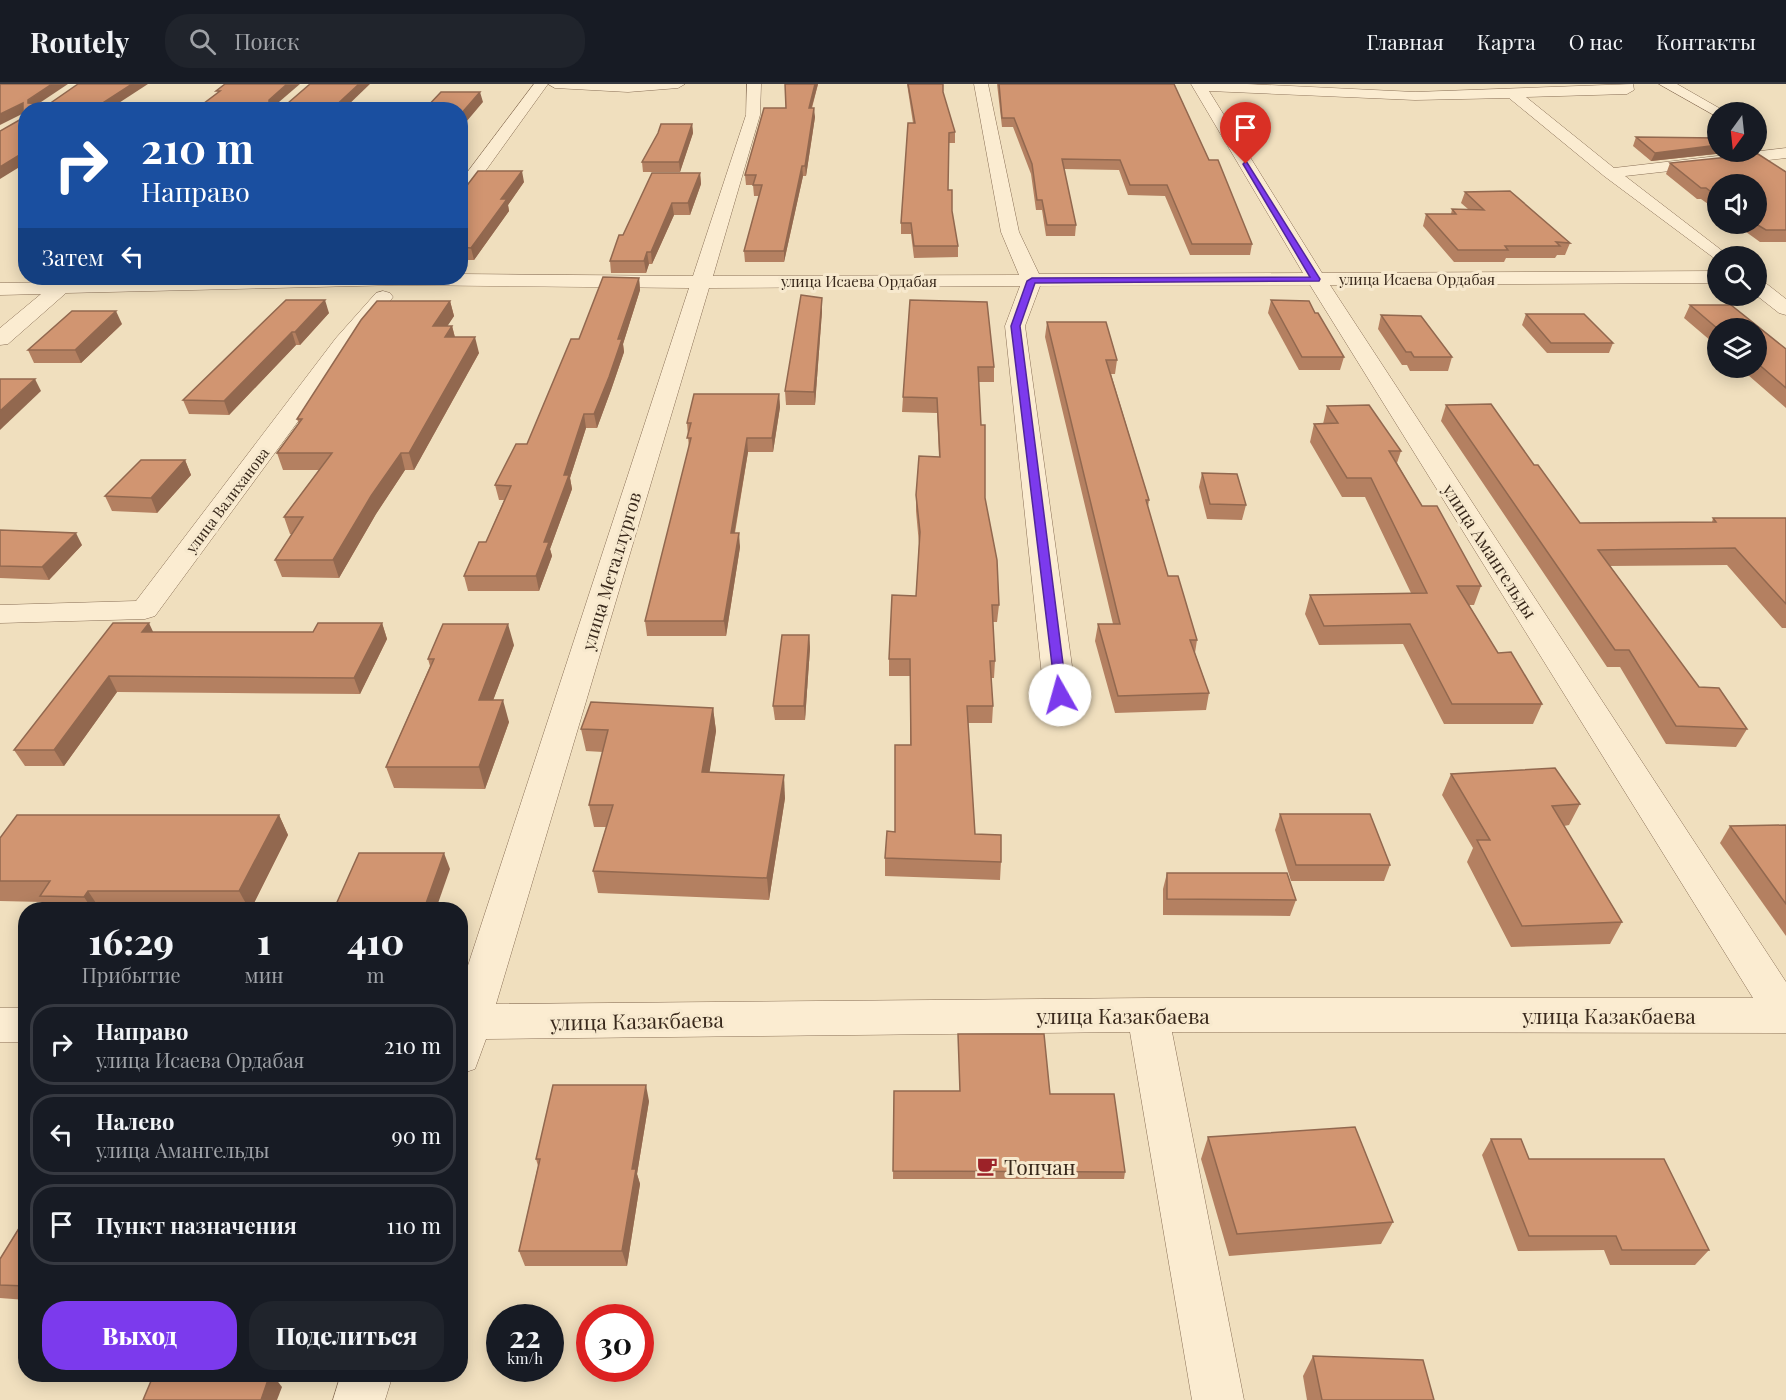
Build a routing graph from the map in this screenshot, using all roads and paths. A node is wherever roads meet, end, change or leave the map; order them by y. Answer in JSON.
{"nodes":[{"id":1,"x":541,"y":84,"type":"edge"},
{"id":2,"x":555,"y":84,"type":"edge"},
{"id":3,"x":678,"y":84,"type":"edge"},
{"id":4,"x":754,"y":84,"type":"edge"},
{"id":5,"x":981,"y":84,"type":"edge"},
{"id":6,"x":1666,"y":84,"type":"edge"},
{"id":7,"x":1199,"y":85,"type":"edge"},
{"id":8,"x":1635,"y":89,"type":"edge"},
{"id":9,"x":1512,"y":93,"type":"junction"},
{"id":10,"x":1682,"y":93,"type":"junction"},
{"id":11,"x":1415,"y":96,"type":"junction"},
{"id":12,"x":1707,"y":106,"type":"edge"},
{"id":13,"x":1537,"y":114,"type":"junction"},
{"id":14,"x":1767,"y":141,"type":"edge"},
{"id":15,"x":1786,"y":153,"type":"edge"},
{"id":16,"x":1610,"y":173,"type":"junction"},
{"id":17,"x":468,"y":183,"type":"edge"},
{"id":18,"x":1707,"y":247,"type":"edge"},
{"id":19,"x":1707,"y":277,"type":"edge"},
{"id":20,"x":468,"y":279,"type":"edge"},
{"id":21,"x":1316,"y":279,"type":"junction"},
{"id":22,"x":1032,"y":281,"type":"junction"},
{"id":23,"x":701,"y":282,"type":"junction"},
{"id":24,"x":45,"y":285,"type":"edge"},
{"id":25,"x":65,"y":285,"type":"edge"},
{"id":26,"x":393,"y":285,"type":"edge"},
{"id":27,"x":0,"y":289,"type":"edge"},
{"id":28,"x":1767,"y":294,"type":"edge"},
{"id":29,"x":1786,"y":309,"type":"edge"},
{"id":30,"x":0,"y":339,"type":"edge"},
{"id":31,"x":0,"y":614,"type":"edge"},
{"id":32,"x":1060,"y":695,"type":"dead end"},
{"id":33,"x":1148,"y":1015,"type":"junction"},
{"id":34,"x":1786,"y":1015,"type":"edge"},
{"id":35,"x":468,"y":1021,"type":"edge"},
{"id":36,"x":18,"y":1024,"type":"edge"},
{"id":37,"x":0,"y":1025,"type":"edge"},
{"id":38,"x":468,"y":1034,"type":"edge"},
{"id":39,"x":365,"y":1382,"type":"edge"},
{"id":40,"x":359,"y":1400,"type":"edge"},
{"id":41,"x":1218,"y":1400,"type":"edge"}],
"edges":[{"from":1,"to":17,"type":"street"},
{"from":2,"to":3,"type":"street"},
{"from":4,"to":23,"type":"street","name":"улица Металлургов"},
{"from":5,"to":22,"type":"street"},
{"from":6,"to":10,"type":"street"},
{"from":7,"to":11,"type":"street"},
{"from":7,"to":21,"type":"street","name":"улица Амангельды"},
{"from":8,"to":9,"type":"street"},
{"from":8,"to":10,"type":"street"},
{"from":9,"to":11,"type":"street"},
{"from":9,"to":13,"type":"street"},
{"from":10,"to":12,"type":"street"},
{"from":11,"to":13,"type":"street"},
{"from":13,"to":16,"type":"street"},
{"from":14,"to":15,"type":"street"},
{"from":15,"to":16,"type":"street"},
{"from":16,"to":18,"type":"street"},
{"from":19,"to":21,"type":"street","name":"улица Исаева Ордабая"},
{"from":20,"to":23,"type":"street","name":"улица Исаева Ордабая"},
{"from":21,"to":22,"type":"street","name":"улица Исаева Ордабая"},
{"from":21,"to":34,"type":"street","name":"улица Амангельды"},
{"from":22,"to":23,"type":"street","name":"улица Исаева Ордабая"},
{"from":22,"to":32,"type":"street"},
{"from":23,"to":35,"type":"street","name":"улица Металлургов"},
{"from":24,"to":27,"type":"street","name":"улица Исаева Ордабая"},
{"from":25,"to":30,"type":"street"},
{"from":26,"to":31,"type":"street","name":"улица Валиханова"},
{"from":28,"to":29,"type":"street"},
{"from":33,"to":34,"type":"street","name":"улица Казакбаева"},
{"from":33,"to":38,"type":"street","name":"улица Казакбаева"},
{"from":33,"to":41,"type":"street"},
{"from":36,"to":37,"type":"street"},
{"from":39,"to":40,"type":"street"}]}
